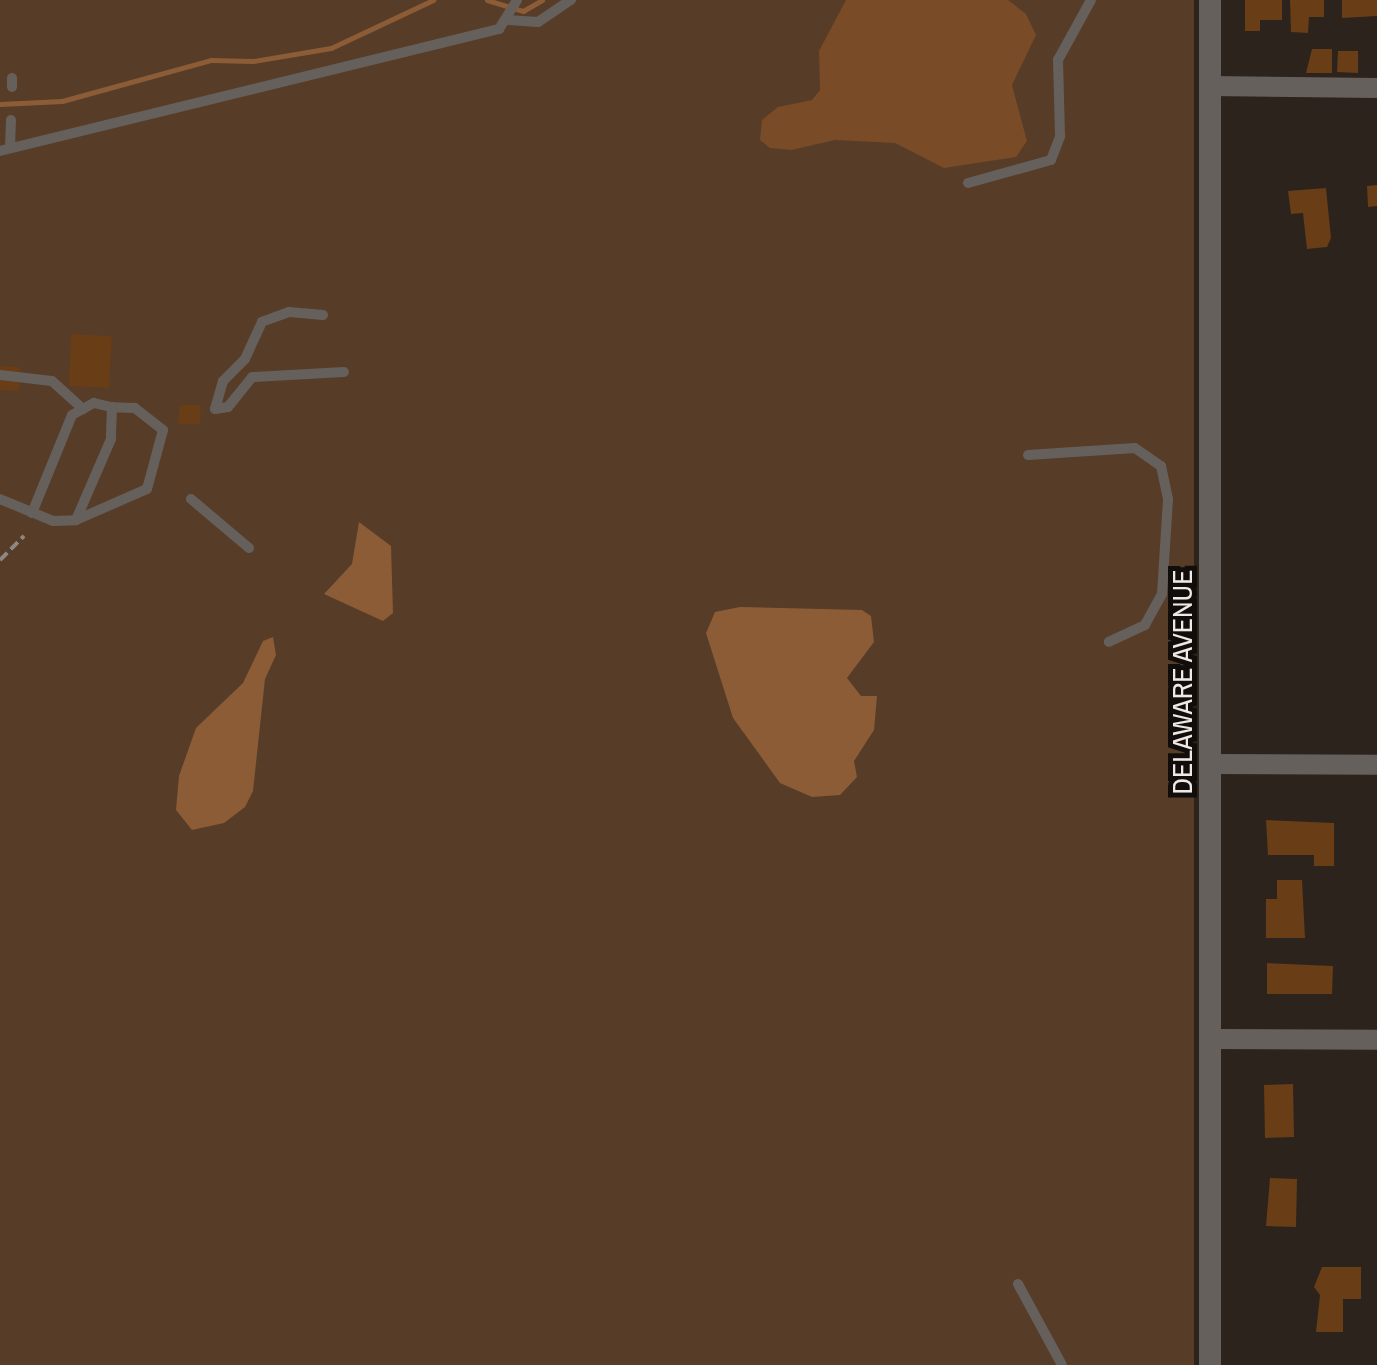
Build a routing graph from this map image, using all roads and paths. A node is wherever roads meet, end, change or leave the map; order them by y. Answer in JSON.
{"nodes":[{"id":1,"x":517,"y":0,"type":"edge"},
{"id":2,"x":571,"y":0,"type":"edge"},
{"id":3,"x":1091,"y":0,"type":"edge"},
{"id":4,"x":1210,"y":0,"type":"edge"},
{"id":5,"x":508,"y":20,"type":"junction"},
{"id":6,"x":1210,"y":86,"type":"junction"},
{"id":7,"x":1377,"y":88,"type":"edge"},
{"id":8,"x":10,"y":120,"type":"dead end"},
{"id":9,"x":5,"y":149,"type":"edge"},
{"id":10,"x":968,"y":183,"type":"dead end"},
{"id":11,"x":323,"y":315,"type":"dead end"},
{"id":12,"x":245,"y":359,"type":"junction"},
{"id":13,"x":344,"y":372,"type":"dead end"},
{"id":14,"x":0,"y":375,"type":"edge"},
{"id":15,"x":243,"y":384,"type":"junction"},
{"id":16,"x":112,"y":407,"type":"junction"},
{"id":17,"x":83,"y":410,"type":"junction"},
{"id":18,"x":1028,"y":455,"type":"dead end"},
{"id":19,"x":0,"y":500,"type":"edge"},
{"id":20,"x":191,"y":500,"type":"dead end"},
{"id":21,"x":32,"y":513,"type":"junction"},
{"id":22,"x":76,"y":520,"type":"junction"},
{"id":23,"x":24,"y":536,"type":"dead end"},
{"id":24,"x":249,"y":548,"type":"dead end"},
{"id":25,"x":0,"y":560,"type":"edge"},
{"id":26,"x":1109,"y":642,"type":"dead end"},
{"id":27,"x":1212,"y":764,"type":"junction"},
{"id":28,"x":1377,"y":765,"type":"edge"},
{"id":29,"x":1212,"y":1039,"type":"junction"},
{"id":30,"x":1377,"y":1040,"type":"edge"},
{"id":31,"x":1018,"y":1284,"type":"dead end"},
{"id":32,"x":1062,"y":1365,"type":"edge"},
{"id":33,"x":1210,"y":1365,"type":"edge"}],
"edges":[{"from":1,"to":5,"type":"lane"},
{"from":2,"to":5,"type":"lane"},
{"from":3,"to":10,"type":"lane"},
{"from":4,"to":6,"type":"street","name":"DELAWARE AVENUE"},
{"from":5,"to":9,"type":"lane"},
{"from":6,"to":7,"type":"street"},
{"from":6,"to":27,"type":"street","name":"DELAWARE AVENUE"},
{"from":8,"to":9,"type":"lane"},
{"from":11,"to":12,"type":"lane"},
{"from":12,"to":15,"type":"lane"},
{"from":12,"to":15,"type":"lane"},
{"from":13,"to":15,"type":"lane"},
{"from":14,"to":17,"type":"lane"},
{"from":16,"to":17,"type":"lane"},
{"from":16,"to":22,"type":"lane"},
{"from":16,"to":22,"type":"lane"},
{"from":17,"to":21,"type":"lane"},
{"from":18,"to":26,"type":"lane"},
{"from":19,"to":21,"type":"lane"},
{"from":20,"to":24,"type":"lane"},
{"from":21,"to":22,"type":"lane"},
{"from":23,"to":25,"type":"path"},
{"from":27,"to":28,"type":"street"},
{"from":27,"to":29,"type":"street","name":"DELAWARE AVENUE"},
{"from":29,"to":30,"type":"street"},
{"from":29,"to":33,"type":"street","name":"DELAWARE AVENUE"},
{"from":31,"to":32,"type":"lane"}]}
